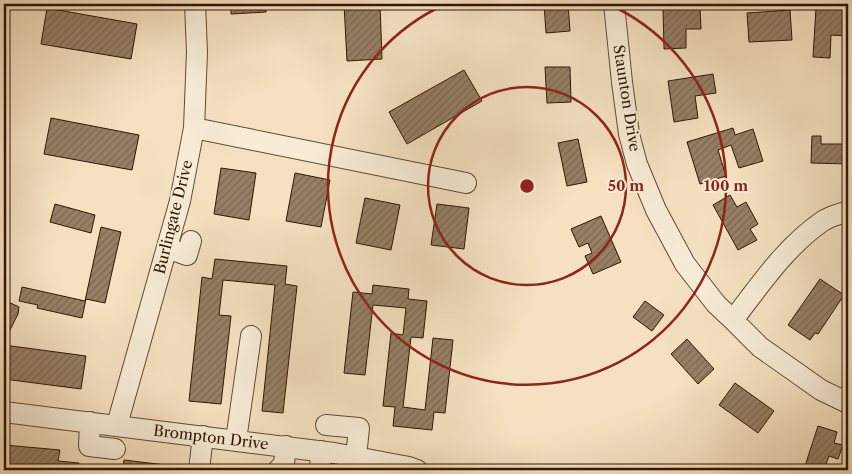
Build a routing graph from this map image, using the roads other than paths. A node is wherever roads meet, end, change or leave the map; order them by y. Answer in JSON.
{"nodes":[{"id":1,"x":195,"y":4,"type":"edge"},
{"id":2,"x":614,"y":4,"type":"edge"},
{"id":3,"x":194,"y":128,"type":"junction"},
{"id":4,"x":466,"y":183,"type":"dead end"},
{"id":5,"x":848,"y":211,"type":"edge"},
{"id":6,"x":167,"y":248,"type":"junction"},
{"id":7,"x":187,"y":252,"type":"dead end"},
{"id":8,"x":733,"y":320,"type":"junction"},
{"id":9,"x":251,"y":336,"type":"dead end"},
{"id":10,"x":848,"y":403,"type":"edge"},
{"id":11,"x":4,"y":412,"type":"edge"},
{"id":12,"x":90,"y":422,"type":"junction"},
{"id":13,"x":117,"y":425,"type":"junction"},
{"id":14,"x":326,"y":425,"type":"dead end"},
{"id":15,"x":204,"y":436,"type":"junction"},
{"id":16,"x":236,"y":440,"type":"junction"},
{"id":17,"x":286,"y":446,"type":"junction"},
{"id":18,"x":115,"y":450,"type":"dead end"},
{"id":19,"x":356,"y":457,"type":"junction"},
{"id":20,"x":321,"y":461,"type":"edge"},
{"id":21,"x":388,"y":467,"type":"edge"},
{"id":22,"x":199,"y":470,"type":"edge"},
{"id":23,"x":278,"y":470,"type":"edge"},
{"id":24,"x":417,"y":470,"type":"edge"}],
"edges":[{"from":1,"to":3,"type":"street","name":"Burlingate Drive"},
{"from":2,"to":8,"type":"street","name":"Staunton Drive"},
{"from":3,"to":4,"type":"street"},
{"from":3,"to":6,"type":"street","name":"Burlingate Drive"},
{"from":5,"to":8,"type":"street"},
{"from":6,"to":7,"type":"street"},
{"from":6,"to":13,"type":"street","name":"Burlingate Drive"},
{"from":8,"to":10,"type":"street","name":"Staunton Drive"},
{"from":9,"to":16,"type":"street"},
{"from":11,"to":12,"type":"street","name":"Brompton Drive"},
{"from":12,"to":13,"type":"street","name":"Brompton Drive"},
{"from":12,"to":18,"type":"street"},
{"from":13,"to":15,"type":"street","name":"Brompton Drive"},
{"from":14,"to":19,"type":"street"},
{"from":15,"to":16,"type":"street","name":"Brompton Drive"},
{"from":15,"to":22,"type":"street"},
{"from":16,"to":17,"type":"street","name":"Brompton Drive"},
{"from":17,"to":20,"type":"street","name":"Brompton Drive"},
{"from":17,"to":23,"type":"street"},
{"from":19,"to":20,"type":"street","name":"Brompton Drive"},
{"from":19,"to":21,"type":"street","name":"Brompton Drive"},
{"from":21,"to":24,"type":"street","name":"Brompton Drive"}]}
